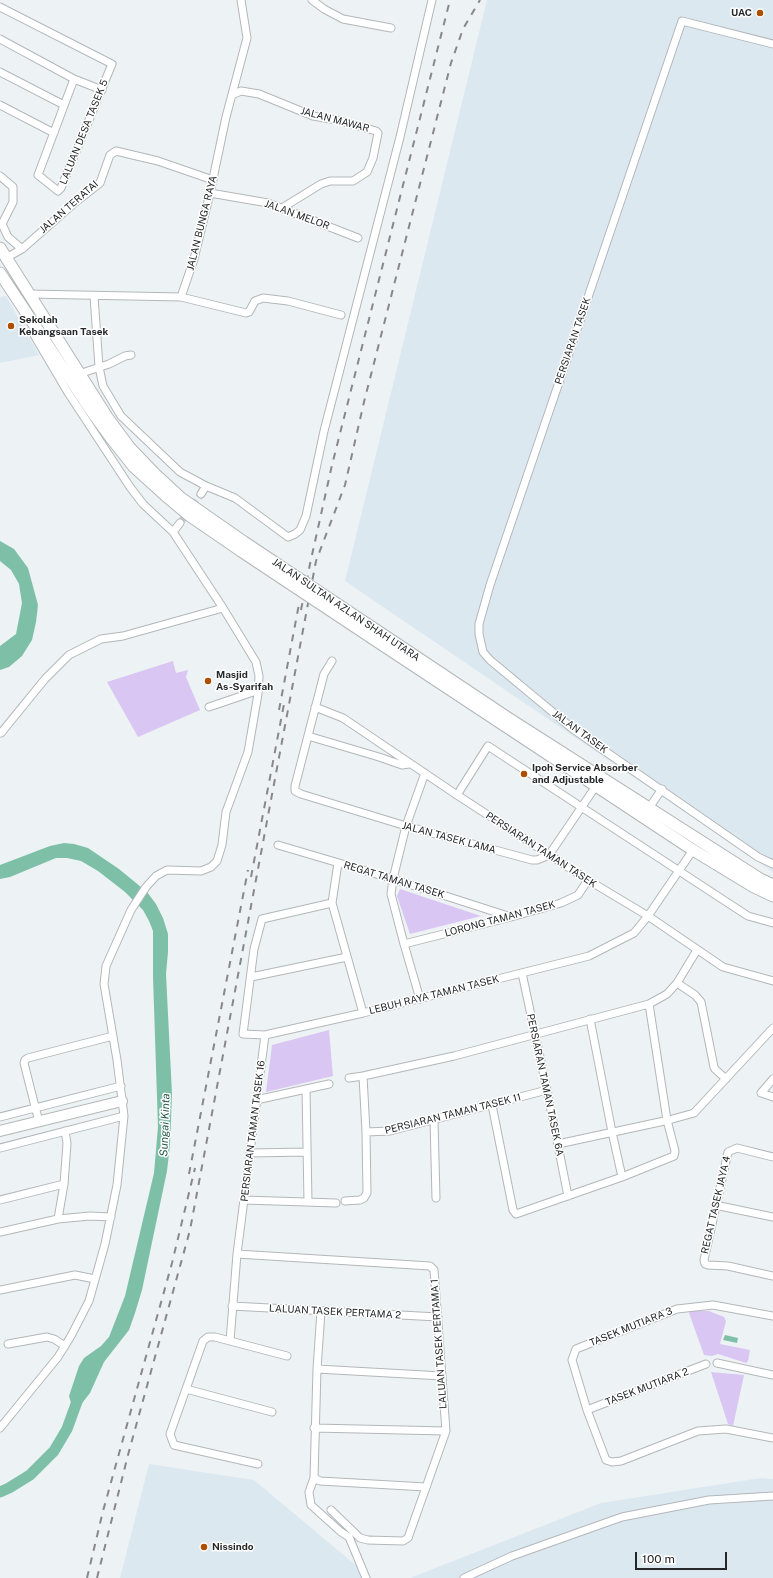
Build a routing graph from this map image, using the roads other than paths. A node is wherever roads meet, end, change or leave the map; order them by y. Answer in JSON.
{"nodes":[{"id":1,"x":241,"y":0,"type":"edge"},
{"id":2,"x":312,"y":0,"type":"edge"},
{"id":3,"x":432,"y":0,"type":"edge"},
{"id":4,"x":0,"y":7,"type":"edge"},
{"id":5,"x":391,"y":28,"type":"dead end"},
{"id":6,"x":1,"y":40,"type":"edge"},
{"id":7,"x":773,"y":44,"type":"edge"},
{"id":8,"x":0,"y":72,"type":"edge"},
{"id":9,"x":74,"y":79,"type":"junction"},
{"id":10,"x":102,"y":90,"type":"junction"},
{"id":11,"x":232,"y":94,"type":"junction"},
{"id":12,"x":0,"y":105,"type":"edge"},
{"id":13,"x":64,"y":105,"type":"junction"},
{"id":14,"x":54,"y":133,"type":"junction"},
{"id":15,"x":0,"y":176,"type":"edge"},
{"id":16,"x":213,"y":180,"type":"junction"},
{"id":17,"x":210,"y":193,"type":"junction"},
{"id":18,"x":282,"y":208,"type":"junction"},
{"id":19,"x":358,"y":238,"type":"dead end"},
{"id":20,"x":22,"y":249,"type":"junction"},
{"id":21,"x":3,"y":253,"type":"edge"},
{"id":22,"x":0,"y":273,"type":"edge"},
{"id":23,"x":29,"y":294,"type":"junction"},
{"id":24,"x":94,"y":296,"type":"junction"},
{"id":25,"x":181,"y":297,"type":"junction"},
{"id":26,"x":341,"y":316,"type":"dead end"},
{"id":27,"x":34,"y":326,"type":"junction"},
{"id":28,"x":131,"y":355,"type":"dead end"},
{"id":29,"x":50,"y":362,"type":"junction"},
{"id":30,"x":98,"y":367,"type":"junction"},
{"id":31,"x":63,"y":369,"type":"junction"},
{"id":32,"x":79,"y":374,"type":"junction"},
{"id":33,"x":206,"y":486,"type":"junction"},
{"id":34,"x":201,"y":494,"type":"tunnel mouth"},
{"id":35,"x":180,"y":523,"type":"tunnel mouth"},
{"id":36,"x":172,"y":532,"type":"junction"},
{"id":37,"x":243,"y":547,"type":"junction"},
{"id":38,"x":223,"y":608,"type":"junction"},
{"id":39,"x":374,"y":634,"type":"junction"},
{"id":40,"x":490,"y":660,"type":"joint"},
{"id":41,"x":332,"y":661,"type":"dead end"},
{"id":42,"x":258,"y":690,"type":"junction"},
{"id":43,"x":208,"y":706,"type":"dead end"},
{"id":44,"x":315,"y":707,"type":"junction"},
{"id":45,"x":0,"y":733,"type":"edge"},
{"id":46,"x":308,"y":736,"type":"junction"},
{"id":47,"x":387,"y":749,"type":"junction"},
{"id":48,"x":380,"y":757,"type":"junction"},
{"id":49,"x":409,"y":764,"type":"junction"},
{"id":50,"x":424,"y":773,"type":"junction"},
{"id":51,"x":596,"y":786,"type":"junction"},
{"id":52,"x":662,"y":789,"type":"junction"},
{"id":53,"x":457,"y":796,"type":"junction"},
{"id":54,"x":582,"y":808,"type":"junction"},
{"id":55,"x":649,"y":808,"type":"junction"},
{"id":56,"x":406,"y":826,"type":"junction"},
{"id":57,"x":278,"y":845,"type":"dead end"},
{"id":58,"x":693,"y":850,"type":"junction"},
{"id":59,"x":549,"y":855,"type":"junction"},
{"id":60,"x":338,"y":863,"type":"junction"},
{"id":61,"x":773,"y":864,"type":"edge"},
{"id":62,"x":678,"y":872,"type":"junction"},
{"id":63,"x":393,"y":879,"type":"junction"},
{"id":64,"x":588,"y":880,"type":"junction"},
{"id":65,"x":773,"y":885,"type":"edge"},
{"id":66,"x":773,"y":896,"type":"edge"},
{"id":67,"x":332,"y":903,"type":"junction"},
{"id":68,"x":648,"y":916,"type":"junction"},
{"id":69,"x":511,"y":917,"type":"junction"},
{"id":70,"x":773,"y":924,"type":"edge"},
{"id":71,"x":404,"y":944,"type":"junction"},
{"id":72,"x":697,"y":950,"type":"junction"},
{"id":73,"x":347,"y":957,"type":"junction"},
{"id":74,"x":522,"y":973,"type":"junction"},
{"id":75,"x":251,"y":976,"type":"junction"},
{"id":76,"x":773,"y":981,"type":"edge"},
{"id":77,"x":677,"y":983,"type":"junction"},
{"id":78,"x":420,"y":999,"type":"junction"},
{"id":79,"x":648,"y":1004,"type":"junction"},
{"id":80,"x":363,"y":1013,"type":"junction"},
{"id":81,"x":590,"y":1019,"type":"junction"},
{"id":82,"x":773,"y":1028,"type":"edge"},
{"id":83,"x":535,"y":1034,"type":"junction"},
{"id":84,"x":265,"y":1035,"type":"junction"},
{"id":85,"x":113,"y":1036,"type":"junction"},
{"id":86,"x":363,"y":1076,"type":"junction"},
{"id":87,"x":349,"y":1078,"type":"dead end"},
{"id":88,"x":726,"y":1079,"type":"junction"},
{"id":89,"x":773,"y":1079,"type":"edge"},
{"id":90,"x":329,"y":1084,"type":"dead end"},
{"id":91,"x":121,"y":1086,"type":"junction"},
{"id":92,"x":306,"y":1089,"type":"junction"},
{"id":93,"x":547,"y":1090,"type":"junction"},
{"id":94,"x":773,"y":1097,"type":"edge"},
{"id":95,"x":256,"y":1100,"type":"junction"},
{"id":96,"x":122,"y":1101,"type":"junction"},
{"id":97,"x":492,"y":1105,"type":"junction"},
{"id":98,"x":36,"y":1108,"type":"junction"},
{"id":99,"x":124,"y":1116,"type":"junction"},
{"id":100,"x":0,"y":1117,"type":"edge"},
{"id":101,"x":434,"y":1120,"type":"junction"},
{"id":102,"x":667,"y":1120,"type":"junction"},
{"id":103,"x":39,"y":1122,"type":"junction"},
{"id":104,"x":0,"y":1131,"type":"edge"},
{"id":105,"x":65,"y":1131,"type":"junction"},
{"id":106,"x":366,"y":1132,"type":"junction"},
{"id":107,"x":612,"y":1132,"type":"junction"},
{"id":108,"x":558,"y":1144,"type":"junction"},
{"id":109,"x":0,"y":1148,"type":"edge"},
{"id":110,"x":250,"y":1152,"type":"junction"},
{"id":111,"x":307,"y":1152,"type":"junction"},
{"id":112,"x":773,"y":1157,"type":"edge"},
{"id":113,"x":622,"y":1177,"type":"junction"},
{"id":114,"x":64,"y":1184,"type":"junction"},
{"id":115,"x":568,"y":1196,"type":"junction"},
{"id":116,"x":436,"y":1198,"type":"dead end"},
{"id":117,"x":0,"y":1200,"type":"edge"},
{"id":118,"x":244,"y":1200,"type":"junction"},
{"id":119,"x":345,"y":1200,"type":"dead end"},
{"id":120,"x":308,"y":1202,"type":"junction"},
{"id":121,"x":336,"y":1202,"type":"dead end"},
{"id":122,"x":715,"y":1205,"type":"junction"},
{"id":123,"x":111,"y":1217,"type":"junction"},
{"id":124,"x":773,"y":1217,"type":"edge"},
{"id":125,"x":58,"y":1220,"type":"junction"},
{"id":126,"x":0,"y":1232,"type":"edge"},
{"id":127,"x":237,"y":1254,"type":"junction"},
{"id":128,"x":773,"y":1276,"type":"edge"},
{"id":129,"x":95,"y":1279,"type":"junction"},
{"id":130,"x":0,"y":1290,"type":"edge"},
{"id":131,"x":232,"y":1306,"type":"junction"},
{"id":132,"x":321,"y":1311,"type":"junction"},
{"id":133,"x":773,"y":1316,"type":"edge"},
{"id":134,"x":438,"y":1317,"type":"junction"},
{"id":135,"x":230,"y":1341,"type":"junction"},
{"id":136,"x":8,"y":1344,"type":"dead end"},
{"id":137,"x":64,"y":1346,"type":"junction"},
{"id":138,"x":287,"y":1356,"type":"dead end"},
{"id":139,"x":717,"y":1363,"type":"dead end"},
{"id":140,"x":706,"y":1364,"type":"dead end"},
{"id":141,"x":316,"y":1369,"type":"junction"},
{"id":142,"x":773,"y":1375,"type":"edge"},
{"id":143,"x":442,"y":1376,"type":"junction"},
{"id":144,"x":186,"y":1390,"type":"junction"},
{"id":145,"x":588,"y":1410,"type":"junction"},
{"id":146,"x":272,"y":1412,"type":"dead end"},
{"id":147,"x":0,"y":1428,"type":"edge"},
{"id":148,"x":314,"y":1428,"type":"junction"},
{"id":149,"x":446,"y":1431,"type":"junction"},
{"id":150,"x":773,"y":1438,"type":"edge"},
{"id":151,"x":258,"y":1464,"type":"dead end"},
{"id":152,"x":314,"y":1478,"type":"junction"},
{"id":153,"x":426,"y":1487,"type":"junction"},
{"id":154,"x":773,"y":1496,"type":"edge"},
{"id":155,"x":331,"y":1510,"type":"dead end"},
{"id":156,"x":366,"y":1578,"type":"edge"},
{"id":157,"x":464,"y":1578,"type":"edge"}],
"edges":[{"from":1,"to":11,"type":"street","name":"JALAN BUNGA RAYA"},
{"from":2,"to":5,"type":"street"},
{"from":3,"to":33,"type":"street"},
{"from":4,"to":10,"type":"street","name":"LALUAN DESA TASEK 5"},
{"from":6,"to":9,"type":"street"},
{"from":7,"to":40,"type":"street","name":"PERSIARAN TASEK"},
{"from":8,"to":13,"type":"street"},
{"from":9,"to":10,"type":"street"},
{"from":9,"to":13,"type":"street","name":"LALUAN DESA TASEK 5"},
{"from":10,"to":14,"type":"street","name":"LALUAN DESA TASEK 5"},
{"from":11,"to":16,"type":"street","name":"JALAN BUNGA RAYA"},
{"from":11,"to":18,"type":"street","name":"JALAN MAWAR"},
{"from":12,"to":14,"type":"street"},
{"from":13,"to":14,"type":"street","name":"LALUAN DESA TASEK 5"},
{"from":15,"to":20,"type":"street"},
{"from":16,"to":17,"type":"street","name":"JALAN BUNGA RAYA"},
{"from":16,"to":20,"type":"street","name":"JALAN TERATAI"},
{"from":17,"to":18,"type":"street","name":"JALAN MELOR"},
{"from":17,"to":25,"type":"street","name":"JALAN BUNGA RAYA"},
{"from":18,"to":19,"type":"street","name":"JALAN MELOR"},
{"from":20,"to":21,"type":"street","name":"JALAN TERATAI"},
{"from":21,"to":23,"type":"main road","name":"JALAN SULTAN AZLAN SHAH UTARA"},
{"from":22,"to":27,"type":"main road","name":"JALAN SULTAN AZLAN SHAH UTARA"},
{"from":23,"to":24,"type":"street"},
{"from":23,"to":32,"type":"main road","name":"JALAN SULTAN AZLAN SHAH UTARA"},
{"from":24,"to":25,"type":"street"},
{"from":24,"to":30,"type":"street"},
{"from":25,"to":26,"type":"street"},
{"from":27,"to":29,"type":"street"},
{"from":27,"to":31,"type":"main road","name":"JALAN SULTAN AZLAN SHAH UTARA"},
{"from":28,"to":30,"type":"street"},
{"from":29,"to":31,"type":"street"},
{"from":29,"to":36,"type":"street"},
{"from":30,"to":32,"type":"street"},
{"from":30,"to":33,"type":"street"},
{"from":31,"to":37,"type":"main road","name":"JALAN SULTAN AZLAN SHAH UTARA"},
{"from":32,"to":37,"type":"main road","name":"JALAN SULTAN AZLAN SHAH UTARA"},
{"from":33,"to":34,"type":"street"},
{"from":35,"to":36,"type":"street"},
{"from":36,"to":38,"type":"street"},
{"from":37,"to":39,"type":"main road","name":"JALAN SULTAN AZLAN SHAH UTARA","bridge":true},
{"from":38,"to":42,"type":"street"},
{"from":38,"to":45,"type":"street"},
{"from":39,"to":51,"type":"main road","name":"JALAN SULTAN AZLAN SHAH UTARA"},
{"from":39,"to":55,"type":"main road","name":"JALAN SULTAN AZLAN SHAH UTARA"},
{"from":40,"to":52,"type":"street","name":"JALAN TASEK"},
{"from":41,"to":44,"type":"street"},
{"from":42,"to":43,"type":"street"},
{"from":42,"to":85,"type":"street"},
{"from":44,"to":46,"type":"street"},
{"from":44,"to":47,"type":"street","name":"PERSIARAN TAMAN TASEK"},
{"from":46,"to":48,"type":"street"},
{"from":46,"to":56,"type":"street","name":"JALAN TASEK LAMA"},
{"from":47,"to":48,"type":"street"},
{"from":47,"to":49,"type":"street","name":"PERSIARAN TAMAN TASEK"},
{"from":48,"to":49,"type":"street"},
{"from":49,"to":50,"type":"street","name":"PERSIARAN TAMAN TASEK"},
{"from":50,"to":53,"type":"street","name":"PERSIARAN TAMAN TASEK"},
{"from":50,"to":56,"type":"street"},
{"from":51,"to":54,"type":"street"},
{"from":51,"to":58,"type":"main road","name":"JALAN SULTAN AZLAN SHAH UTARA"},
{"from":52,"to":55,"type":"street"},
{"from":52,"to":61,"type":"street","name":"JALAN TASEK"},
{"from":53,"to":54,"type":"street"},
{"from":53,"to":59,"type":"street","name":"PERSIARAN TAMAN TASEK"},
{"from":54,"to":59,"type":"street"},
{"from":54,"to":62,"type":"street"},
{"from":55,"to":65,"type":"main road","name":"JALAN SULTAN AZLAN SHAH UTARA"},
{"from":56,"to":59,"type":"street","name":"JALAN TASEK LAMA"},
{"from":56,"to":63,"type":"street"},
{"from":57,"to":60,"type":"street","name":"REGAT TAMAN TASEK"},
{"from":58,"to":62,"type":"street","name":"LEBUH RAYA TAMAN TASEK"},
{"from":58,"to":66,"type":"main road","name":"JALAN SULTAN AZLAN SHAH UTARA"},
{"from":59,"to":64,"type":"street","name":"PERSIARAN TAMAN TASEK"},
{"from":60,"to":63,"type":"street","name":"REGAT TAMAN TASEK"},
{"from":60,"to":67,"type":"street"},
{"from":62,"to":68,"type":"street","name":"LEBUH RAYA TAMAN TASEK"},
{"from":62,"to":70,"type":"street"},
{"from":63,"to":69,"type":"street","name":"REGAT TAMAN TASEK"},
{"from":63,"to":71,"type":"street"},
{"from":64,"to":68,"type":"street","name":"PERSIARAN TAMAN TASEK"},
{"from":64,"to":69,"type":"street","name":"LORONG TAMAN TASEK"},
{"from":67,"to":73,"type":"street"},
{"from":67,"to":75,"type":"street","name":"LEBUH RAYA TAMAN TASEK"},
{"from":68,"to":72,"type":"street","name":"PERSIARAN TAMAN TASEK"},
{"from":68,"to":74,"type":"street","name":"LEBUH RAYA TAMAN TASEK"},
{"from":69,"to":71,"type":"street","name":"LORONG TAMAN TASEK"},
{"from":71,"to":78,"type":"street"},
{"from":72,"to":76,"type":"street","name":"PERSIARAN TAMAN TASEK"},
{"from":72,"to":77,"type":"street"},
{"from":73,"to":75,"type":"street"},
{"from":73,"to":80,"type":"street"},
{"from":74,"to":78,"type":"street","name":"LEBUH RAYA TAMAN TASEK"},
{"from":74,"to":83,"type":"street","name":"PERSIARAN TAMAN TASEK 6A"},
{"from":75,"to":84,"type":"street","name":"LEBUH RAYA TAMAN TASEK"},
{"from":77,"to":79,"type":"street"},
{"from":77,"to":88,"type":"street"},
{"from":78,"to":80,"type":"street","name":"LEBUH RAYA TAMAN TASEK"},
{"from":79,"to":81,"type":"street"},
{"from":79,"to":102,"type":"street"},
{"from":80,"to":84,"type":"street","name":"LEBUH RAYA TAMAN TASEK"},
{"from":81,"to":83,"type":"street"},
{"from":81,"to":107,"type":"street"},
{"from":82,"to":88,"type":"street"},
{"from":83,"to":86,"type":"street"},
{"from":83,"to":93,"type":"street","name":"PERSIARAN TAMAN TASEK 6A"},
{"from":84,"to":95,"type":"street","name":"PERSIARAN TAMAN TASEK 16"},
{"from":85,"to":91,"type":"street"},
{"from":85,"to":98,"type":"street"},
{"from":86,"to":87,"type":"street"},
{"from":86,"to":106,"type":"street"},
{"from":88,"to":102,"type":"street"},
{"from":89,"to":94,"type":"street"},
{"from":90,"to":92,"type":"street"},
{"from":91,"to":96,"type":"street"},
{"from":91,"to":98,"type":"street"},
{"from":92,"to":95,"type":"street"},
{"from":92,"to":111,"type":"street"},
{"from":93,"to":97,"type":"street","name":"PERSIARAN TAMAN TASEK 11"},
{"from":93,"to":108,"type":"street","name":"PERSIARAN TAMAN TASEK 6A"},
{"from":95,"to":110,"type":"street","name":"PERSIARAN TAMAN TASEK 16"},
{"from":96,"to":99,"type":"street"},
{"from":96,"to":103,"type":"street"},
{"from":97,"to":101,"type":"street","name":"PERSIARAN TAMAN TASEK 11"},
{"from":97,"to":115,"type":"street"},
{"from":98,"to":100,"type":"street"},
{"from":98,"to":103,"type":"street"},
{"from":99,"to":105,"type":"street"},
{"from":99,"to":123,"type":"street"},
{"from":101,"to":106,"type":"street","name":"PERSIARAN TAMAN TASEK 11"},
{"from":101,"to":116,"type":"street"},
{"from":102,"to":107,"type":"street"},
{"from":102,"to":113,"type":"street"},
{"from":103,"to":104,"type":"street"},
{"from":105,"to":109,"type":"street"},
{"from":105,"to":114,"type":"street"},
{"from":106,"to":119,"type":"street"},
{"from":107,"to":108,"type":"street"},
{"from":107,"to":113,"type":"street"},
{"from":108,"to":115,"type":"street","name":"PERSIARAN TAMAN TASEK 6A"},
{"from":110,"to":111,"type":"street"},
{"from":110,"to":118,"type":"street","name":"PERSIARAN TAMAN TASEK 16"},
{"from":111,"to":120,"type":"street"},
{"from":112,"to":122,"type":"street","name":"REGAT TASEK JAYA 4"},
{"from":113,"to":115,"type":"street"},
{"from":114,"to":117,"type":"street"},
{"from":114,"to":125,"type":"street"},
{"from":118,"to":120,"type":"street"},
{"from":118,"to":127,"type":"street","name":"PERSIARAN TAMAN TASEK 16"},
{"from":120,"to":121,"type":"street"},
{"from":122,"to":124,"type":"street"},
{"from":122,"to":128,"type":"street","name":"REGAT TASEK JAYA 4"},
{"from":123,"to":125,"type":"street"},
{"from":123,"to":129,"type":"street"},
{"from":125,"to":126,"type":"street"},
{"from":127,"to":131,"type":"street","name":"PERSIARAN TAMAN TASEK 16"},
{"from":127,"to":134,"type":"street","name":"LALUAN TASEK PERTAMA 1"},
{"from":129,"to":130,"type":"street"},
{"from":129,"to":137,"type":"street"},
{"from":131,"to":132,"type":"street","name":"LALUAN TASEK PERTAMA 2"},
{"from":131,"to":135,"type":"street","name":"PERSIARAN TAMAN TASEK 16"},
{"from":132,"to":134,"type":"street","name":"LALUAN TASEK PERTAMA 2"},
{"from":132,"to":141,"type":"street"},
{"from":133,"to":145,"type":"street","name":"TASEK MUTIARA 3"},
{"from":134,"to":143,"type":"street","name":"LALUAN TASEK PERTAMA 1"},
{"from":135,"to":138,"type":"street"},
{"from":135,"to":144,"type":"street"},
{"from":136,"to":137,"type":"street"},
{"from":137,"to":147,"type":"street"},
{"from":139,"to":142,"type":"street"},
{"from":140,"to":145,"type":"street","name":"TASEK MUTIARA 2"},
{"from":141,"to":143,"type":"street"},
{"from":141,"to":148,"type":"street"},
{"from":143,"to":149,"type":"street","name":"LALUAN TASEK PERTAMA 1"},
{"from":144,"to":146,"type":"street"},
{"from":144,"to":151,"type":"street"},
{"from":145,"to":150,"type":"street","name":"TASEK MUTIARA 3"},
{"from":148,"to":149,"type":"street"},
{"from":148,"to":152,"type":"street"},
{"from":149,"to":153,"type":"street","name":"LALUAN TASEK PERTAMA 1"},
{"from":152,"to":153,"type":"street"},
{"from":152,"to":156,"type":"street"},
{"from":153,"to":155,"type":"street","name":"LALUAN TASEK PERTAMA 1"},
{"from":154,"to":157,"type":"street"}]}
